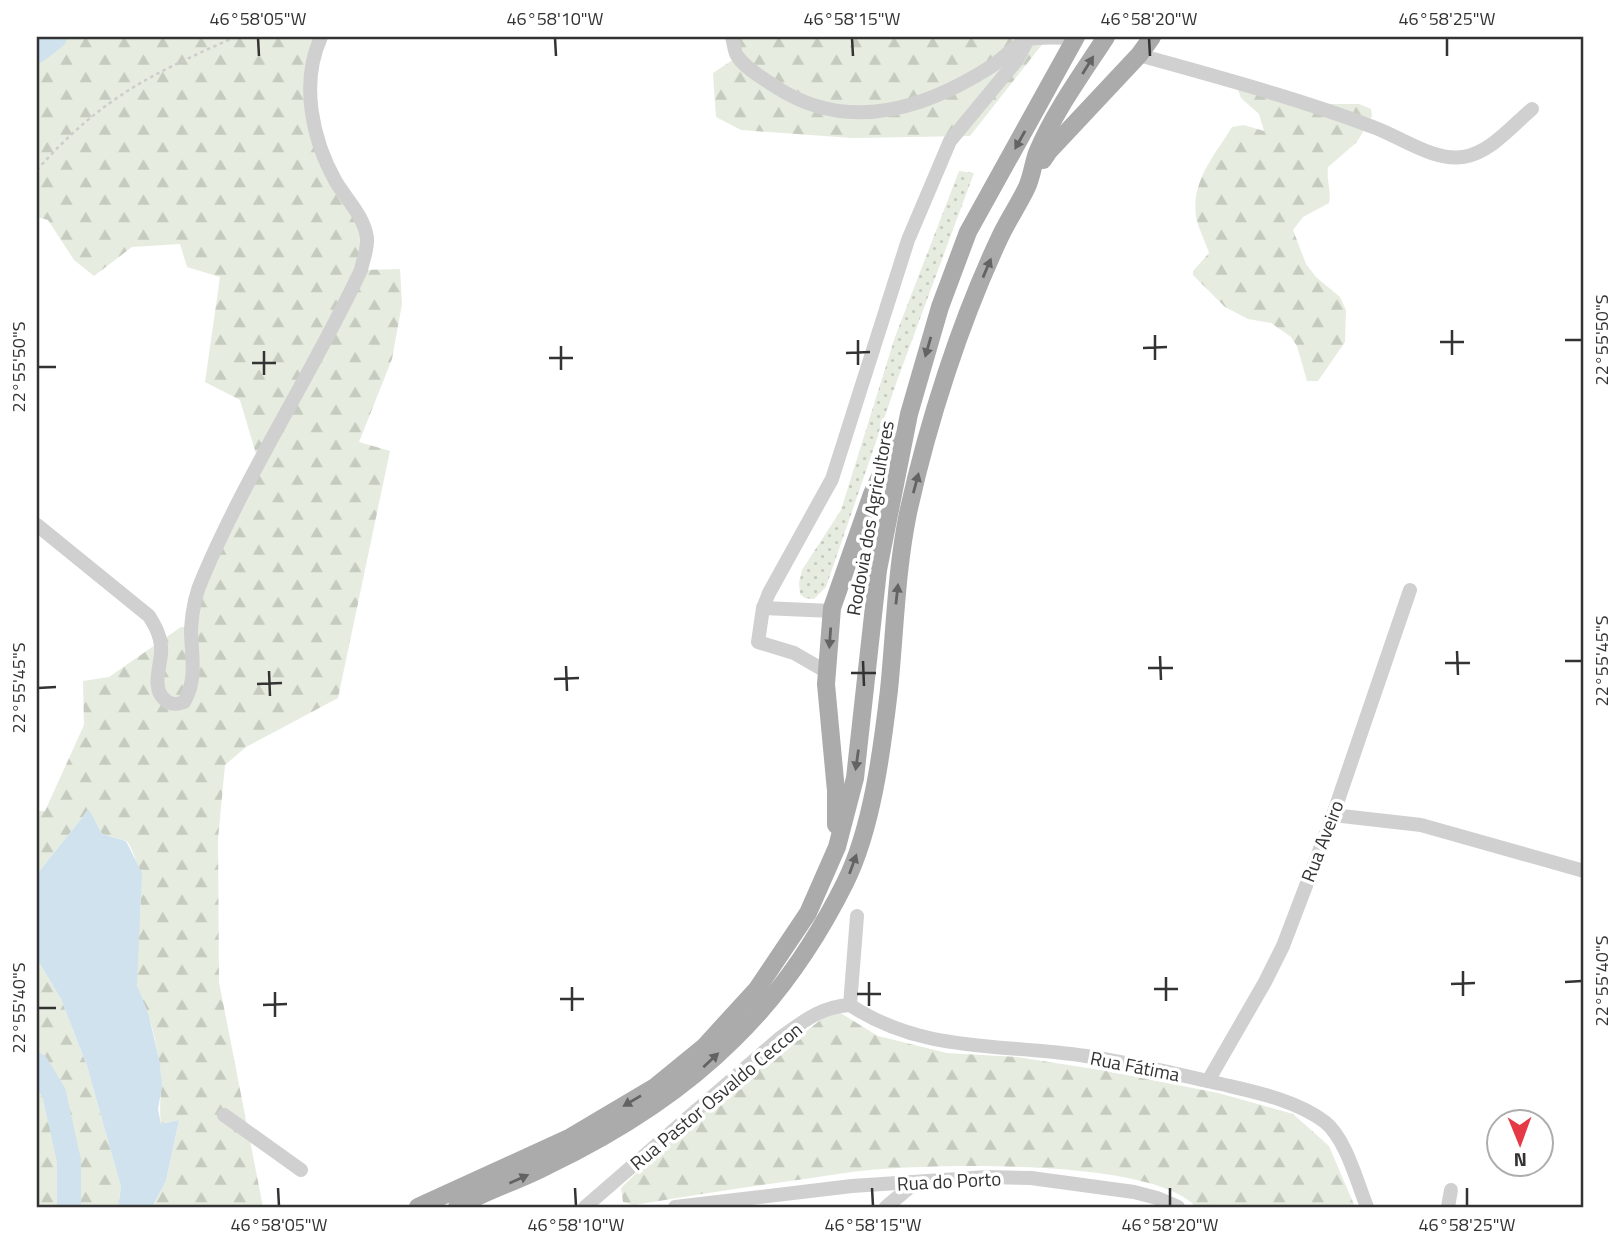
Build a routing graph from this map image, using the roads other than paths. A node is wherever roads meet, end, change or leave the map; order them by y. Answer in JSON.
{"nodes":[{"id":1,"x":321,"y":37,"type":"edge"},
{"id":2,"x":733,"y":37,"type":"edge"},
{"id":3,"x":1075,"y":37,"type":"edge"},
{"id":4,"x":1106,"y":37,"type":"edge"},
{"id":5,"x":1152,"y":37,"type":"edge"},
{"id":6,"x":1028,"y":39,"type":"junction"},
{"id":7,"x":1139,"y":55,"type":"junction"},
{"id":8,"x":1532,"y":109,"type":"dead end"},
{"id":9,"x":1028,"y":184,"type":"junction"},
{"id":10,"x":909,"y":414,"type":"junction"},
{"id":11,"x":37,"y":524,"type":"edge"},
{"id":12,"x":1410,"y":590,"type":"dead end"},
{"id":13,"x":763,"y":608,"type":"junction"},
{"id":14,"x":831,"y":611,"type":"junction"},
{"id":15,"x":827,"y":673,"type":"junction"},
{"id":16,"x":1334,"y":815,"type":"junction"},
{"id":17,"x":837,"y":847,"type":"junction"},
{"id":18,"x":1584,"y":871,"type":"edge"},
{"id":19,"x":857,"y":916,"type":"dead end"},
{"id":20,"x":850,"y":1005,"type":"junction"},
{"id":21,"x":1209,"y":1081,"type":"junction"},
{"id":22,"x":224,"y":1115,"type":"dead end"},
{"id":23,"x":301,"y":1170,"type":"dead end"},
{"id":24,"x":916,"y":1182,"type":"junction"},
{"id":25,"x":1451,"y":1190,"type":"dead end"},
{"id":26,"x":418,"y":1207,"type":"edge"},
{"id":27,"x":457,"y":1207,"type":"edge"},
{"id":28,"x":585,"y":1207,"type":"edge"},
{"id":29,"x":675,"y":1207,"type":"edge"},
{"id":30,"x":886,"y":1207,"type":"edge"},
{"id":31,"x":1178,"y":1207,"type":"edge"},
{"id":32,"x":1367,"y":1207,"type":"edge"},
{"id":33,"x":1448,"y":1207,"type":"edge"}],
"edges":[{"from":1,"to":11,"type":"street"},
{"from":2,"to":6,"type":"street"},
{"from":3,"to":6,"type":"street"},
{"from":3,"to":10,"type":"main road","name":"Rodovia dos Agricultores","one_way":true},
{"from":9,"to":4,"type":"main road","name":"Rodovia dos Agricultores","one_way":true},
{"from":5,"to":7,"type":"main road"},
{"from":6,"to":13,"type":"street"},
{"from":7,"to":8,"type":"street"},
{"from":7,"to":9,"type":"main road"},
{"from":27,"to":9,"type":"main road","name":"Rodovia dos Agricultores","one_way":true},
{"from":10,"to":14,"type":"main road"},
{"from":10,"to":17,"type":"main road","name":"Rodovia dos Agricultores","one_way":true},
{"from":12,"to":16,"type":"street","name":"Rua Aveiro"},
{"from":13,"to":14,"type":"street"},
{"from":13,"to":15,"type":"street"},
{"from":14,"to":15,"type":"main road","one_way":true},
{"from":15,"to":17,"type":"main road"},
{"from":16,"to":18,"type":"street"},
{"from":16,"to":21,"type":"street","name":"Rua Aveiro"},
{"from":17,"to":26,"type":"main road","name":"Rodovia dos Agricultores","one_way":true},
{"from":19,"to":20,"type":"street"},
{"from":20,"to":21,"type":"street","name":"Rua Fátima"},
{"from":20,"to":28,"type":"street","name":"Rua Pastor Osvaldo Ceccon"},
{"from":21,"to":32,"type":"street","name":"Rua Fátima"},
{"from":22,"to":23,"type":"street"},
{"from":24,"to":29,"type":"street","name":"Rua do Porto"},
{"from":24,"to":30,"type":"street"},
{"from":24,"to":31,"type":"street","name":"Rua do Porto"},
{"from":25,"to":33,"type":"street"}]}
